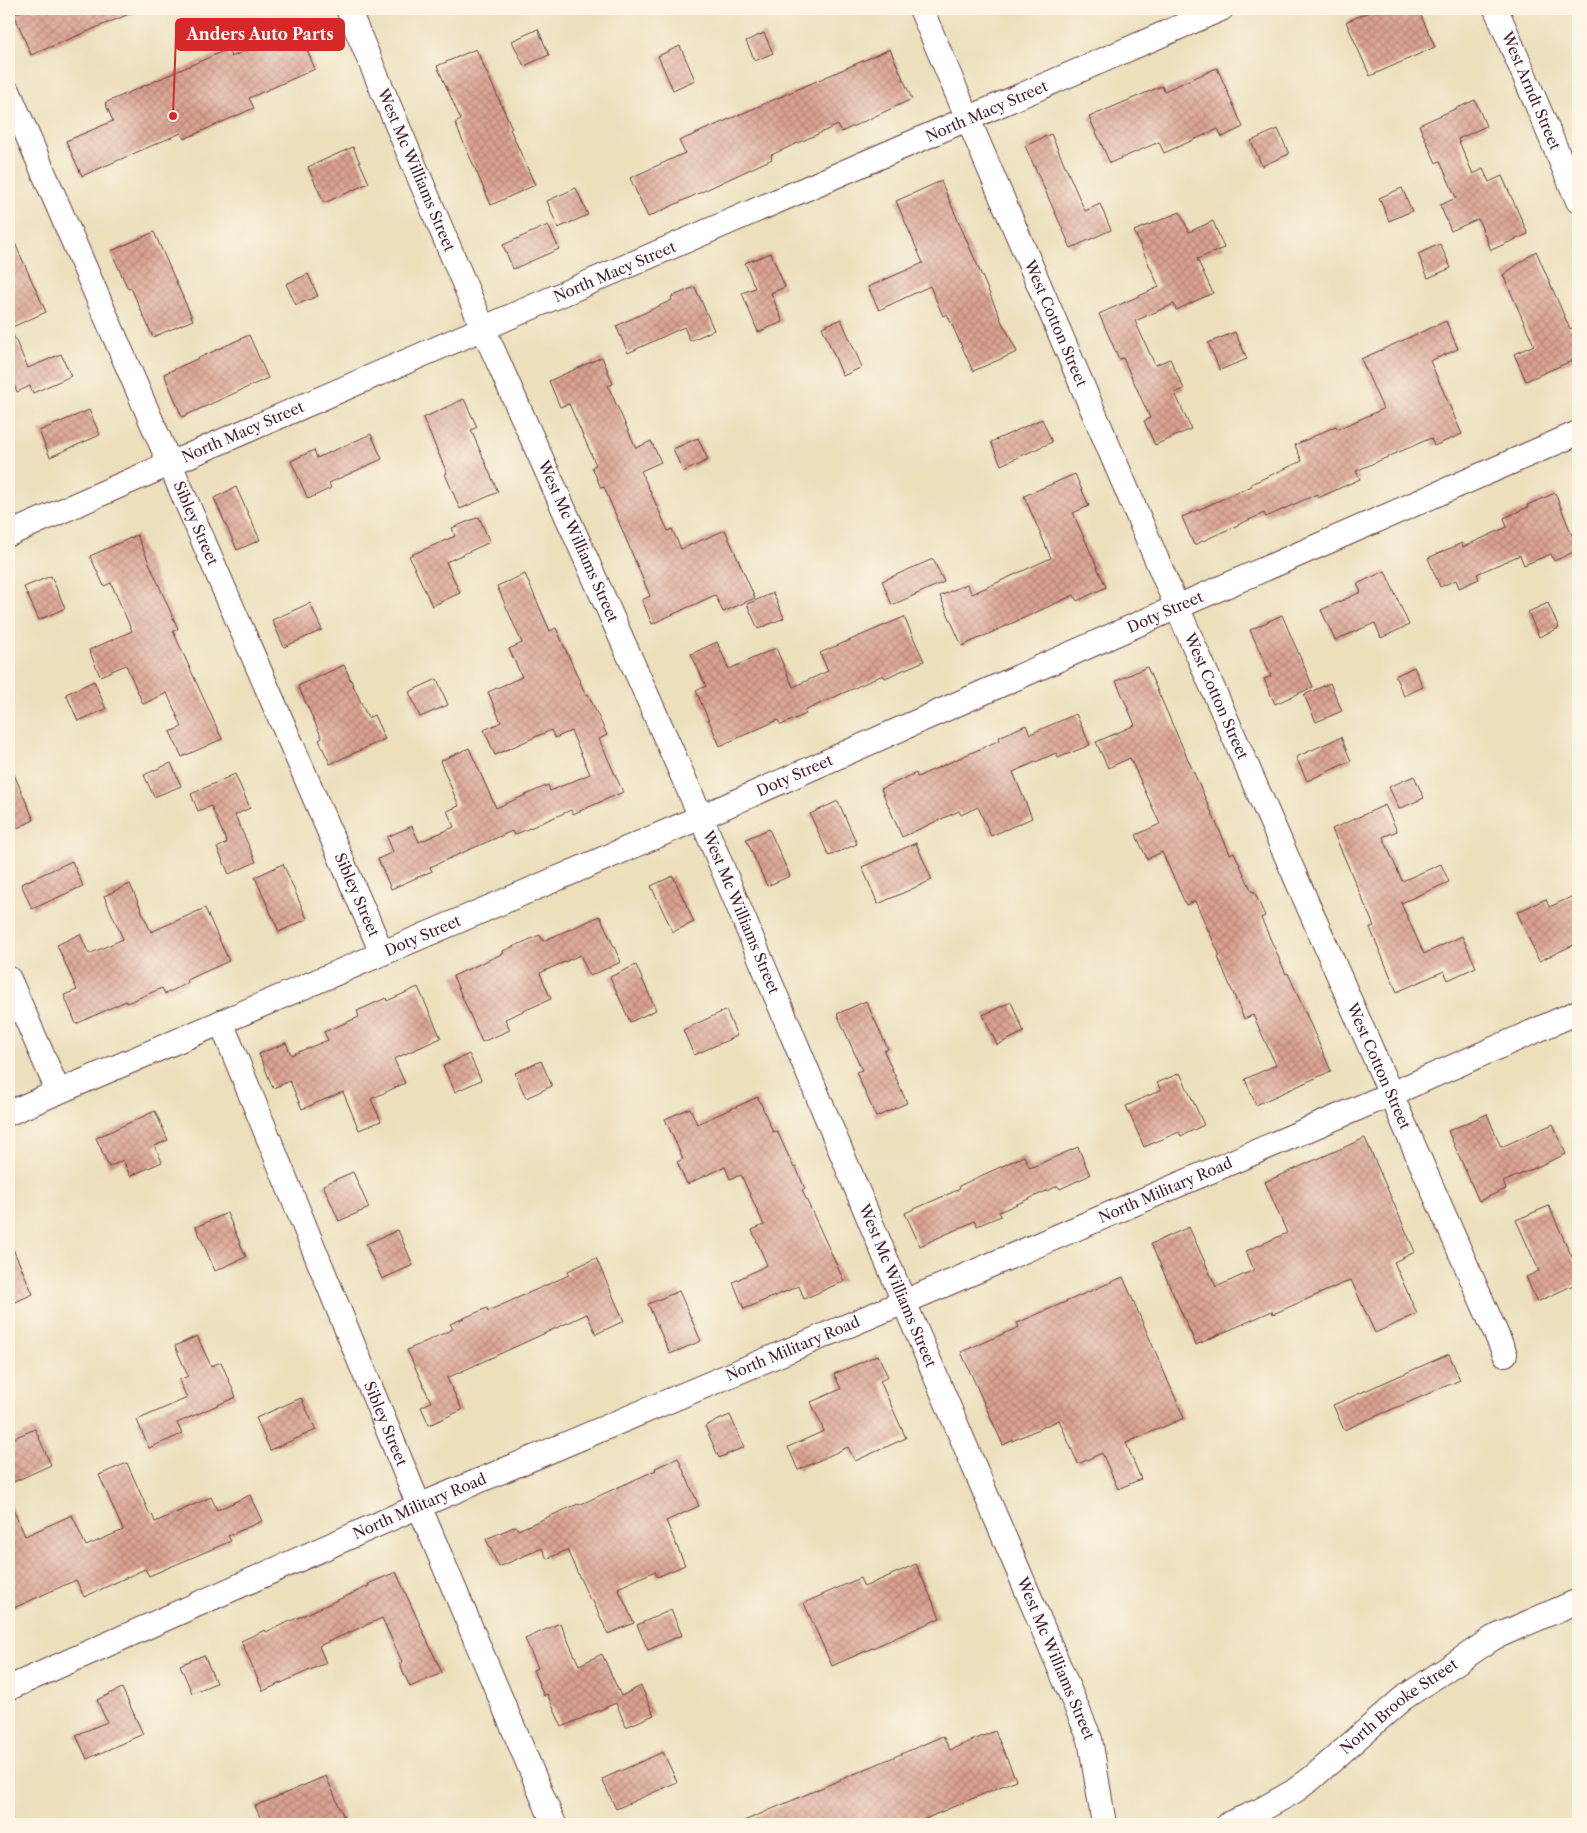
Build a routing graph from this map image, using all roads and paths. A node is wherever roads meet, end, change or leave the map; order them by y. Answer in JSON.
{"nodes":[{"id":1,"x":348,"y":9,"type":"edge"},
{"id":2,"x":921,"y":9,"type":"edge"},
{"id":3,"x":1221,"y":9,"type":"edge"},
{"id":4,"x":1496,"y":9,"type":"edge"},
{"id":5,"x":9,"y":93,"type":"edge"},
{"id":6,"x":969,"y":120,"type":"junction"},
{"id":7,"x":1578,"y":201,"type":"edge"},
{"id":8,"x":483,"y":328,"type":"junction"},
{"id":9,"x":1578,"y":433,"type":"edge"},
{"id":10,"x":170,"y":463,"type":"junction"},
{"id":11,"x":9,"y":534,"type":"edge"},
{"id":12,"x":1177,"y":607,"type":"junction"},
{"id":13,"x":701,"y":817,"type":"junction"},
{"id":14,"x":382,"y":953,"type":"junction"},
{"id":15,"x":9,"y":979,"type":"edge"},
{"id":16,"x":1578,"y":1012,"type":"edge"},
{"id":17,"x":221,"y":1022,"type":"junction"},
{"id":18,"x":58,"y":1091,"type":"junction"},
{"id":19,"x":1391,"y":1094,"type":"junction"},
{"id":20,"x":9,"y":1112,"type":"edge"},
{"id":21,"x":904,"y":1302,"type":"junction"},
{"id":22,"x":1505,"y":1354,"type":"dead end"},
{"id":23,"x":419,"y":1506,"type":"junction"},
{"id":24,"x":1578,"y":1601,"type":"edge"},
{"id":25,"x":9,"y":1688,"type":"edge"},
{"id":26,"x":554,"y":1824,"type":"edge"},
{"id":27,"x":1104,"y":1824,"type":"edge"},
{"id":28,"x":1228,"y":1824,"type":"edge"}],
"edges":[{"from":1,"to":8,"type":"street","name":"West Mc Williams Street"},
{"from":2,"to":6,"type":"street","name":"West Cotton Street"},
{"from":3,"to":6,"type":"street","name":"North Macy Street"},
{"from":4,"to":7,"type":"street","name":"West Arndt Street"},
{"from":5,"to":10,"type":"street","name":"Sibley Street"},
{"from":6,"to":8,"type":"street","name":"North Macy Street"},
{"from":6,"to":12,"type":"street","name":"West Cotton Street"},
{"from":8,"to":10,"type":"street","name":"North Macy Street"},
{"from":8,"to":13,"type":"street","name":"West Mc Williams Street"},
{"from":9,"to":12,"type":"street","name":"Doty Street"},
{"from":10,"to":11,"type":"street","name":"North Macy Street"},
{"from":10,"to":14,"type":"street","name":"Sibley Street"},
{"from":12,"to":13,"type":"street","name":"Doty Street"},
{"from":12,"to":19,"type":"street","name":"West Cotton Street"},
{"from":13,"to":14,"type":"street","name":"Doty Street"},
{"from":13,"to":21,"type":"street","name":"West Mc Williams Street"},
{"from":14,"to":17,"type":"street","name":"Doty Street"},
{"from":15,"to":18,"type":"street"},
{"from":16,"to":19,"type":"street","name":"North Military Road"},
{"from":17,"to":18,"type":"street","name":"Doty Street"},
{"from":17,"to":23,"type":"street","name":"Sibley Street"},
{"from":18,"to":20,"type":"street","name":"Doty Street"},
{"from":19,"to":21,"type":"street","name":"North Military Road"},
{"from":19,"to":22,"type":"street","name":"West Cotton Street"},
{"from":21,"to":23,"type":"street","name":"North Military Road"},
{"from":21,"to":27,"type":"street","name":"West Mc Williams Street"},
{"from":23,"to":25,"type":"street","name":"North Military Road"},
{"from":23,"to":26,"type":"street","name":"Sibley Street"},
{"from":24,"to":28,"type":"street","name":"North Brooke Street"}]}
